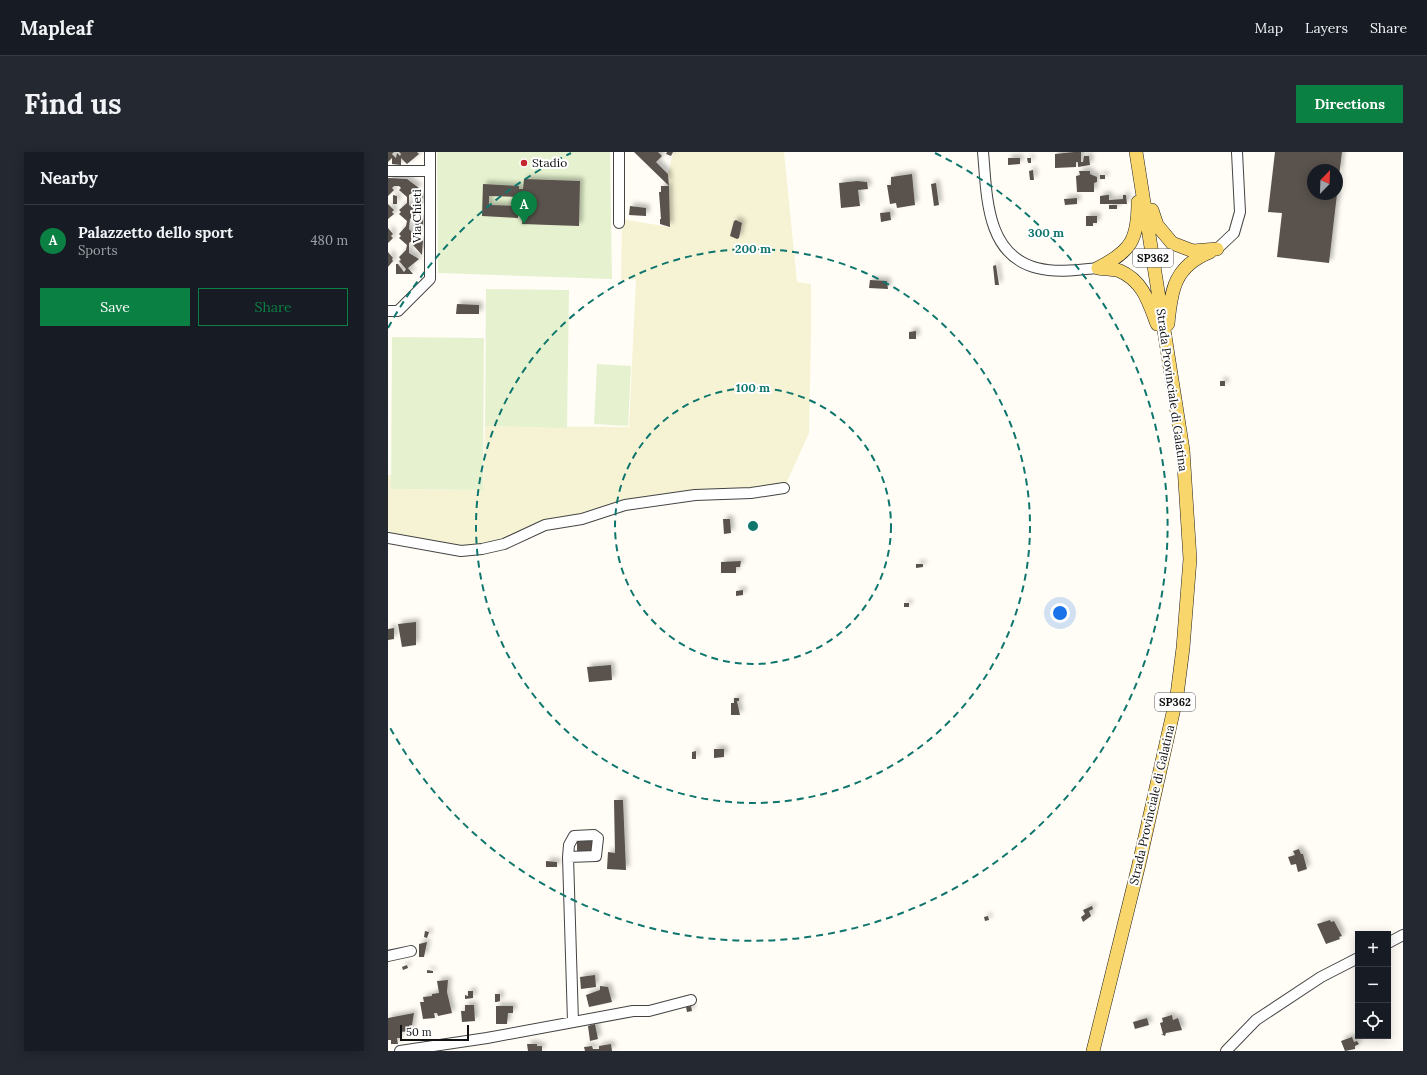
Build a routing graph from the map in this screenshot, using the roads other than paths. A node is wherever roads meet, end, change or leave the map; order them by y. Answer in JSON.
{"nodes":[{"id":1,"x":430,"y":152,"type":"edge"},
{"id":2,"x":619,"y":152,"type":"edge"},
{"id":3,"x":983,"y":152,"type":"edge"},
{"id":4,"x":1136,"y":152,"type":"edge"},
{"id":5,"x":1237,"y":152,"type":"edge"},
{"id":6,"x":1139,"y":170,"type":"junction"},
{"id":7,"x":388,"y":171,"type":"edge"},
{"id":8,"x":430,"y":171,"type":"junction"},
{"id":9,"x":619,"y":223,"type":"dead end"},
{"id":10,"x":1217,"y":249,"type":"junction"},
{"id":11,"x":1098,"y":268,"type":"junction"},
{"id":12,"x":388,"y":311,"type":"edge"},
{"id":13,"x":1167,"y":346,"type":"junction"},
{"id":14,"x":784,"y":488,"type":"dead end"},
{"id":15,"x":388,"y":538,"type":"edge"},
{"id":16,"x":568,"y":857,"type":"dead end"},
{"id":17,"x":1403,"y":935,"type":"edge"},
{"id":18,"x":1391,"y":941,"type":"edge"},
{"id":19,"x":410,"y":951,"type":"dead end"},
{"id":20,"x":388,"y":956,"type":"edge"},
{"id":21,"x":1355,"y":960,"type":"edge"},
{"id":22,"x":692,"y":1000,"type":"dead end"},
{"id":23,"x":573,"y":1022,"type":"junction"},
{"id":24,"x":400,"y":1051,"type":"edge"},
{"id":25,"x":1093,"y":1051,"type":"edge"},
{"id":26,"x":1226,"y":1051,"type":"edge"}],
"edges":[{"from":1,"to":8,"type":"street","name":"Via Chieti"},
{"from":2,"to":9,"type":"street"},
{"from":3,"to":11,"type":"street"},
{"from":4,"to":6,"type":"main road","name":"Strada Provinciale di Galatina","number":"SP362"},
{"from":5,"to":10,"type":"street"},
{"from":6,"to":10,"type":"main road"},
{"from":6,"to":11,"type":"main road"},
{"from":6,"to":13,"type":"main road","name":"Strada Provinciale di Galatina","number":"SP362"},
{"from":7,"to":8,"type":"street"},
{"from":8,"to":12,"type":"street","name":"Via Chieti"},
{"from":10,"to":13,"type":"main road"},
{"from":11,"to":13,"type":"main road"},
{"from":13,"to":25,"type":"main road","name":"Strada Provinciale di Galatina","number":"SP362"},
{"from":14,"to":15,"type":"street"},
{"from":16,"to":23,"type":"street"},
{"from":17,"to":18,"type":"street"},
{"from":19,"to":20,"type":"street"},
{"from":21,"to":26,"type":"street"},
{"from":22,"to":23,"type":"street"},
{"from":23,"to":24,"type":"street"}]}
